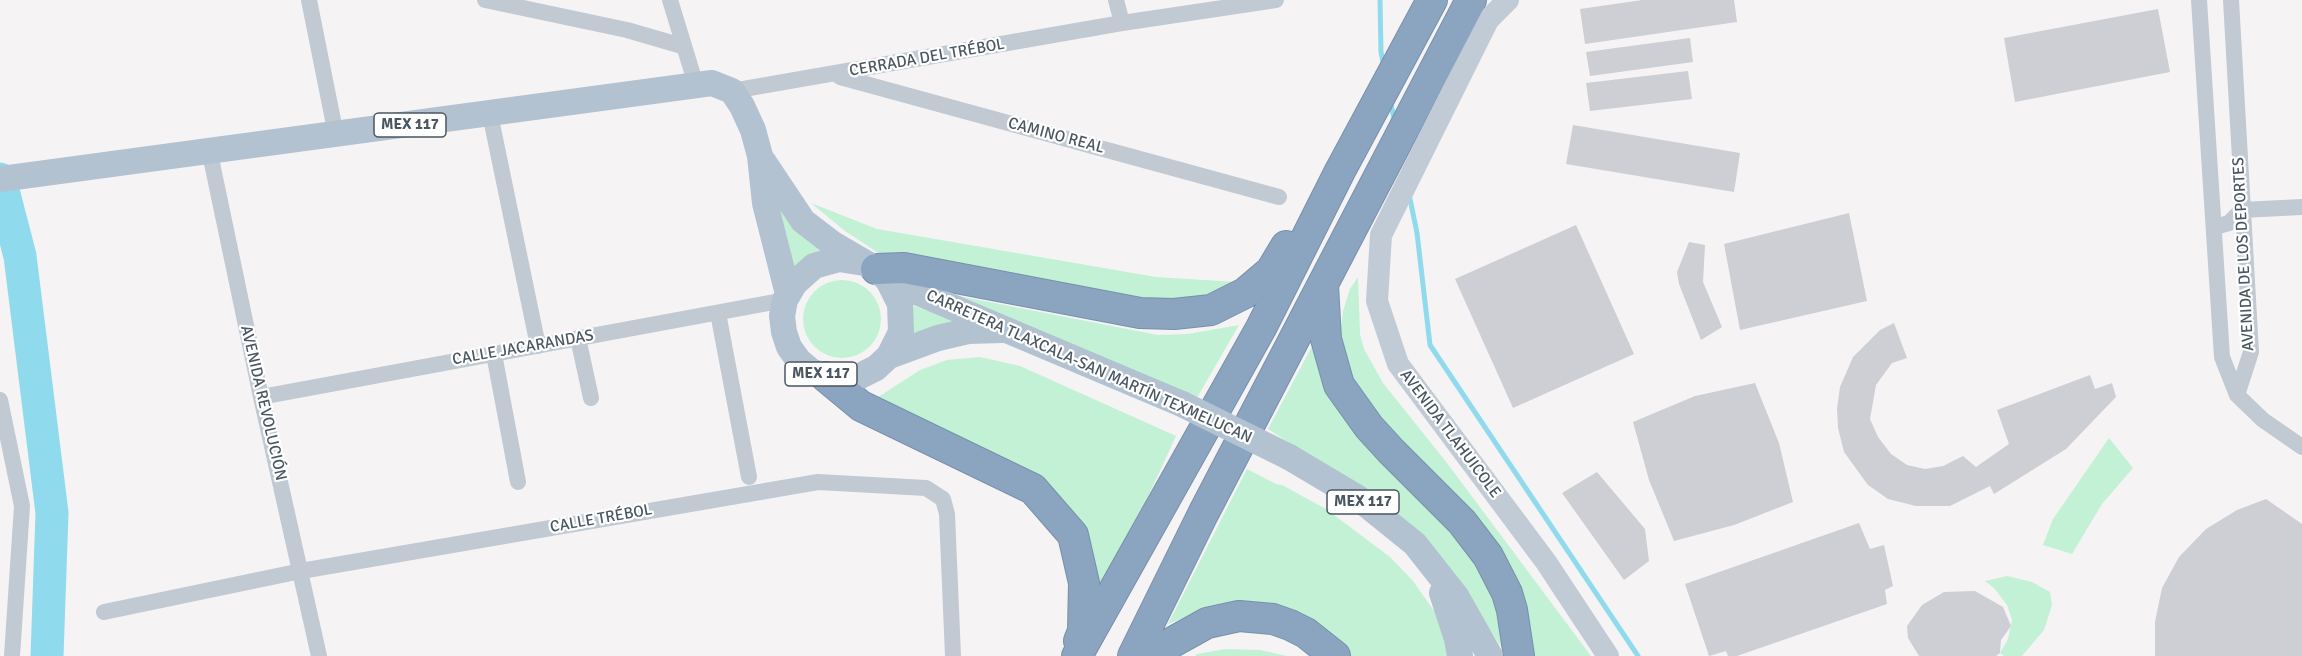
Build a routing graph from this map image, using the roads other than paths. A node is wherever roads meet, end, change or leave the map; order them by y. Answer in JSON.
{"nodes":[{"id":1,"x":309,"y":0,"type":"edge"},
{"id":2,"x":485,"y":0,"type":"edge"},
{"id":3,"x":670,"y":0,"type":"edge"},
{"id":4,"x":1116,"y":0,"type":"edge"},
{"id":5,"x":1276,"y":0,"type":"edge"},
{"id":6,"x":1432,"y":0,"type":"edge"},
{"id":7,"x":1471,"y":0,"type":"edge"},
{"id":8,"x":1508,"y":0,"type":"edge"},
{"id":9,"x":2199,"y":0,"type":"edge"},
{"id":10,"x":2230,"y":0,"type":"edge"},
{"id":11,"x":1257,"y":1,"type":"edge"},
{"id":12,"x":1122,"y":24,"type":"junction"},
{"id":13,"x":682,"y":46,"type":"junction"},
{"id":14,"x":834,"y":75,"type":"junction"},
{"id":15,"x":696,"y":85,"type":"junction"},
{"id":16,"x":732,"y":91,"type":"junction"},
{"id":17,"x":489,"y":114,"type":"junction"},
{"id":18,"x":336,"y":135,"type":"junction"},
{"id":19,"x":209,"y":149,"type":"junction"},
{"id":20,"x":760,"y":156,"type":"junction"},
{"id":21,"x":1340,"y":171,"type":"junction"},
{"id":22,"x":8,"y":178,"type":"edge"},
{"id":23,"x":1279,"y":197,"type":"dead end"},
{"id":24,"x":2213,"y":198,"type":"junction"},
{"id":25,"x":2302,"y":207,"type":"edge"},
{"id":26,"x":2242,"y":210,"type":"junction"},
{"id":27,"x":2215,"y":227,"type":"junction"},
{"id":28,"x":876,"y":271,"type":"junction"},
{"id":29,"x":1323,"y":282,"type":"junction"},
{"id":30,"x":787,"y":297,"type":"junction"},
{"id":31,"x":718,"y":313,"type":"junction"},
{"id":32,"x":1008,"y":330,"type":"junction"},
{"id":33,"x":578,"y":338,"type":"junction"},
{"id":34,"x":538,"y":346,"type":"junction"},
{"id":35,"x":494,"y":354,"type":"junction"},
{"id":36,"x":889,"y":356,"type":"junction"},
{"id":37,"x":826,"y":377,"type":"junction"},
{"id":38,"x":2237,"y":395,"type":"junction"},
{"id":39,"x":261,"y":397,"type":"junction"},
{"id":40,"x":591,"y":398,"type":"dead end"},
{"id":41,"x":0,"y":400,"type":"edge"},
{"id":42,"x":2302,"y":447,"type":"edge"},
{"id":43,"x":749,"y":477,"type":"dead end"},
{"id":44,"x":519,"y":482,"type":"dead end"},
{"id":45,"x":1428,"y":560,"type":"junction"},
{"id":46,"x":301,"y":571,"type":"junction"},
{"id":47,"x":104,"y":612,"type":"dead end"},
{"id":48,"x":12,"y":656,"type":"edge"},
{"id":49,"x":319,"y":656,"type":"edge"},
{"id":50,"x":953,"y":656,"type":"edge"},
{"id":51,"x":1075,"y":656,"type":"edge"},
{"id":52,"x":1133,"y":656,"type":"edge"},
{"id":53,"x":1154,"y":656,"type":"edge"},
{"id":54,"x":1335,"y":656,"type":"edge"},
{"id":55,"x":1460,"y":656,"type":"edge"},
{"id":56,"x":1490,"y":656,"type":"edge"},
{"id":57,"x":1519,"y":656,"type":"edge"},
{"id":58,"x":1608,"y":656,"type":"edge"}],
"edges":[{"from":1,"to":18,"type":"street"},
{"from":2,"to":13,"type":"street"},
{"from":3,"to":13,"type":"street"},
{"from":4,"to":12,"type":"street"},
{"from":5,"to":11,"type":"street","name":"CERRADA DEL TRÉBOL"},
{"from":6,"to":21,"type":"highway"},
{"from":7,"to":29,"type":"highway"},
{"from":8,"to":58,"type":"main road","name":"AVENIDA TLAHUICOLE"},
{"from":9,"to":24,"type":"street","name":"AVENIDA DE LOS DEPORTES"},
{"from":10,"to":26,"type":"street","name":"AVENIDA DE LOS DEPORTES"},
{"from":11,"to":12,"type":"street","name":"CERRADA DEL TRÉBOL"},
{"from":12,"to":14,"type":"street","name":"CERRADA DEL TRÉBOL"},
{"from":13,"to":15,"type":"street"},
{"from":14,"to":16,"type":"street","name":"CERRADA DEL TRÉBOL"},
{"from":14,"to":23,"type":"street","name":"CAMINO REAL"},
{"from":15,"to":16,"type":"main road","number":"MEX 117"},
{"from":15,"to":17,"type":"main road","number":"MEX 117"},
{"from":16,"to":20,"type":"main road","number":"MEX 117"},
{"from":17,"to":18,"type":"main road","number":"MEX 117"},
{"from":17,"to":34,"type":"street"},
{"from":18,"to":19,"type":"main road","number":"MEX 117"},
{"from":19,"to":22,"type":"main road","number":"MEX 117"},
{"from":19,"to":39,"type":"street","name":"AVENIDA REVOLUCIÓN"},
{"from":20,"to":28,"type":"main road","name":"CARRETERA TLAXCALA-SAN MARTÍN TEXMELUCAN","number":"MEX 117"},
{"from":20,"to":30,"type":"main road","number":"MEX 117"},
{"from":21,"to":28,"type":"highway"},
{"from":21,"to":51,"type":"highway"},
{"from":24,"to":26,"type":"street"},
{"from":24,"to":27,"type":"street","name":"AVENIDA DE LOS DEPORTES"},
{"from":25,"to":26,"type":"street"},
{"from":26,"to":27,"type":"street"},
{"from":26,"to":38,"type":"street","name":"AVENIDA DE LOS DEPORTES"},
{"from":27,"to":38,"type":"street","name":"AVENIDA DE LOS DEPORTES"},
{"from":28,"to":30,"type":"main road","number":"MEX 117"},
{"from":28,"to":32,"type":"main road","name":"CARRETERA TLAXCALA-SAN MARTÍN TEXMELUCAN","number":"MEX 117"},
{"from":28,"to":36,"type":"main road"},
{"from":29,"to":52,"type":"highway"},
{"from":29,"to":57,"type":"highway"},
{"from":30,"to":31,"type":"street","name":"CALLE JACARANDAS"},
{"from":30,"to":37,"type":"main road","number":"MEX 117"},
{"from":31,"to":33,"type":"street","name":"CALLE JACARANDAS"},
{"from":31,"to":43,"type":"street"},
{"from":32,"to":36,"type":"main road","number":"MEX 117"},
{"from":32,"to":45,"type":"main road","name":"CARRETERA TLAXCALA-SAN MARTÍN TEXMELUCAN","number":"MEX 117","bridge":true},
{"from":33,"to":34,"type":"street","name":"CALLE JACARANDAS"},
{"from":33,"to":40,"type":"street"},
{"from":34,"to":35,"type":"street","name":"CALLE JACARANDAS"},
{"from":35,"to":39,"type":"street","name":"CALLE JACARANDAS"},
{"from":35,"to":44,"type":"street"},
{"from":36,"to":37,"type":"main road","number":"MEX 117"},
{"from":37,"to":51,"type":"highway"},
{"from":38,"to":42,"type":"street"},
{"from":39,"to":46,"type":"street","name":"AVENIDA REVOLUCIÓN"},
{"from":41,"to":48,"type":"street"},
{"from":45,"to":55,"type":"main road","number":"MEX 117"},
{"from":45,"to":56,"type":"main road","name":"CARRETERA TLAXCALA-SAN MARTÍN TEXMELUCAN","number":"MEX 117"},
{"from":46,"to":47,"type":"street","name":"CALLE TRÉBOL"},
{"from":46,"to":49,"type":"street","name":"AVENIDA REVOLUCIÓN"},
{"from":46,"to":50,"type":"street","name":"CALLE TRÉBOL"},
{"from":53,"to":54,"type":"highway"}]}
